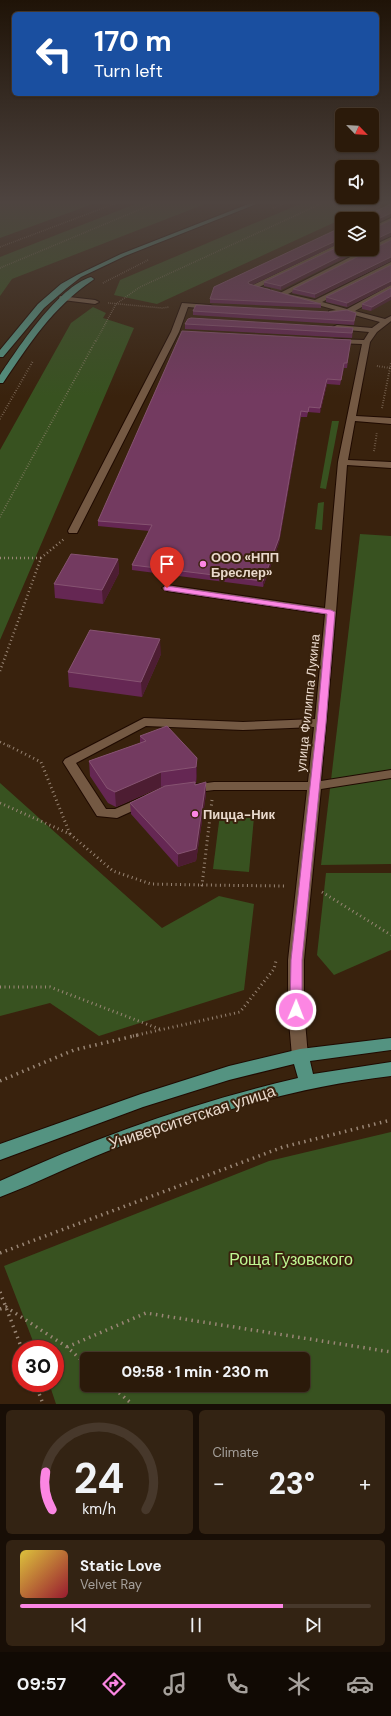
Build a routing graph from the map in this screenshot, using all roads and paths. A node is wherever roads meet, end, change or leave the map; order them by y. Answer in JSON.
{"nodes":[{"id":1,"x":99,"y":267,"type":"edge"},
{"id":2,"x":114,"y":267,"type":"edge"},
{"id":3,"x":136,"y":267,"type":"edge"},
{"id":4,"x":185,"y":267,"type":"edge"},
{"id":5,"x":296,"y":267,"type":"edge"},
{"id":6,"x":337,"y":267,"type":"edge"},
{"id":7,"x":386,"y":267,"type":"edge"},
{"id":8,"x":391,"y":287,"type":"edge"},
{"id":9,"x":282,"y":294,"type":"junction"},
{"id":10,"x":64,"y":298,"type":"junction"},
{"id":11,"x":83,"y":300,"type":"junction"},
{"id":12,"x":95,"y":302,"type":"joint"},
{"id":13,"x":317,"y":302,"type":"junction"},
{"id":14,"x":116,"y":304,"type":"junction"},
{"id":15,"x":185,"y":305,"type":"junction"},
{"id":16,"x":216,"y":307,"type":"edge"},
{"id":17,"x":349,"y":311,"type":"junction"},
{"id":18,"x":314,"y":312,"type":"edge"},
{"id":19,"x":388,"y":320,"type":"edge"},
{"id":20,"x":327,"y":327,"type":"edge"},
{"id":21,"x":374,"y":330,"type":"junction"},
{"id":22,"x":326,"y":340,"type":"edge"},
{"id":23,"x":366,"y":342,"type":"junction"},
{"id":24,"x":0,"y":355,"type":"edge"},
{"id":25,"x":34,"y":360,"type":"dead end"},
{"id":26,"x":0,"y":381,"type":"edge"},
{"id":27,"x":352,"y":418,"type":"junction"},
{"id":28,"x":0,"y":419,"type":"edge"},
{"id":29,"x":391,"y":421,"type":"edge"},
{"id":30,"x":343,"y":462,"type":"junction"},
{"id":31,"x":391,"y":465,"type":"edge"},
{"id":32,"x":0,"y":517,"type":"edge"},
{"id":33,"x":73,"y":531,"type":"joint"},
{"id":34,"x":0,"y":558,"type":"edge"},
{"id":35,"x":41,"y":558,"type":"junction"},
{"id":36,"x":167,"y":588,"type":"dead end"},
{"id":37,"x":331,"y":612,"type":"junction"},
{"id":38,"x":0,"y":671,"type":"edge"},
{"id":39,"x":321,"y":723,"type":"junction"},
{"id":40,"x":0,"y":742,"type":"edge"},
{"id":41,"x":391,"y":774,"type":"edge"},
{"id":42,"x":214,"y":786,"type":"junction"},
{"id":43,"x":314,"y":786,"type":"junction"},
{"id":44,"x":177,"y":790,"type":"edge"},
{"id":45,"x":156,"y":795,"type":"edge"},
{"id":46,"x":0,"y":803,"type":"edge"},
{"id":47,"x":70,"y":834,"type":"junction"},
{"id":48,"x":202,"y":885,"type":"junction"},
{"id":49,"x":289,"y":886,"type":"dead end"},
{"id":50,"x":317,"y":890,"type":"dead end"},
{"id":51,"x":391,"y":935,"type":"edge"},
{"id":52,"x":277,"y":954,"type":"dead end"},
{"id":53,"x":0,"y":987,"type":"edge"},
{"id":54,"x":162,"y":1030,"type":"junction"},
{"id":55,"x":391,"y":1044,"type":"edge"},
{"id":56,"x":300,"y":1056,"type":"junction"},
{"id":57,"x":391,"y":1069,"type":"edge"},
{"id":58,"x":0,"y":1081,"type":"edge"},
{"id":59,"x":307,"y":1082,"type":"junction"},
{"id":60,"x":391,"y":1120,"type":"edge"},
{"id":61,"x":0,"y":1152,"type":"edge"},
{"id":62,"x":0,"y":1189,"type":"edge"},
{"id":63,"x":0,"y":1252,"type":"edge"},
{"id":64,"x":0,"y":1292,"type":"edge"},
{"id":65,"x":6,"y":1308,"type":"junction"},
{"id":66,"x":0,"y":1309,"type":"edge"},
{"id":67,"x":18,"y":1340,"type":"edge"},
{"id":68,"x":67,"y":1347,"type":"junction"},
{"id":69,"x":391,"y":1352,"type":"edge"},
{"id":70,"x":80,"y":1359,"type":"edge"},
{"id":71,"x":38,"y":1392,"type":"edge"},
{"id":72,"x":118,"y":1392,"type":"edge"},
{"id":73,"x":43,"y":1404,"type":"edge"},
{"id":74,"x":132,"y":1404,"type":"edge"}],
"edges":[{"from":1,"to":24,"type":"main road"},
{"from":2,"to":10,"type":"main road"},
{"from":3,"to":11,"type":"path"},
{"from":4,"to":14,"type":"path"},
{"from":5,"to":9,"type":"street"},
{"from":6,"to":9,"type":"street"},
{"from":7,"to":13,"type":"street"},
{"from":8,"to":17,"type":"street"},
{"from":9,"to":13,"type":"street"},
{"from":10,"to":11,"type":"street"},
{"from":10,"to":26,"type":"main road"},
{"from":11,"to":12,"type":"street"},
{"from":12,"to":14,"type":"path"},
{"from":13,"to":17,"type":"street"},
{"from":14,"to":15,"type":"path"},
{"from":14,"to":32,"type":"path"},
{"from":15,"to":16,"type":"street"},
{"from":15,"to":33,"type":"street"},
{"from":17,"to":18,"type":"street"},
{"from":17,"to":19,"type":"street"},
{"from":19,"to":21,"type":"street","name":"улица Филиппа Лукина"},
{"from":20,"to":21,"type":"street"},
{"from":21,"to":23,"type":"street","name":"улица Филиппа Лукина"},
{"from":22,"to":23,"type":"street"},
{"from":23,"to":27,"type":"street","name":"улица Филиппа Лукина"},
{"from":25,"to":28,"type":"path"},
{"from":27,"to":29,"type":"street"},
{"from":27,"to":30,"type":"street","name":"улица Филиппа Лукина"},
{"from":30,"to":31,"type":"street"},
{"from":30,"to":37,"type":"street","name":"улица Филиппа Лукина"},
{"from":33,"to":35,"type":"path"},
{"from":34,"to":35,"type":"path"},
{"from":35,"to":38,"type":"path"},
{"from":36,"to":37,"type":"street"},
{"from":37,"to":39,"type":"street","name":"улица Филиппа Лукина"},
{"from":39,"to":43,"type":"street","name":"улица Филиппа Лукина"},
{"from":39,"to":45,"type":"street"},
{"from":40,"to":47,"type":"path"},
{"from":41,"to":43,"type":"street"},
{"from":42,"to":43,"type":"street"},
{"from":42,"to":44,"type":"street"},
{"from":42,"to":48,"type":"path"},
{"from":43,"to":56,"type":"street","name":"улица Филиппа Лукина"},
{"from":46,"to":47,"type":"path"},
{"from":47,"to":48,"type":"path"},
{"from":48,"to":49,"type":"path"},
{"from":50,"to":51,"type":"path"},
{"from":52,"to":54,"type":"path"},
{"from":53,"to":54,"type":"path"},
{"from":54,"to":58,"type":"path"},
{"from":55,"to":56,"type":"main road","name":"Университетская улица"},
{"from":56,"to":59,"type":"main road"},
{"from":56,"to":61,"type":"main road","name":"Университетская улица"},
{"from":57,"to":59,"type":"main road","name":"Университетская улица"},
{"from":59,"to":62,"type":"main road","name":"Университетская улица"},
{"from":60,"to":63,"type":"path"},
{"from":64,"to":65,"type":"path"},
{"from":65,"to":66,"type":"path"},
{"from":65,"to":67,"type":"path"},
{"from":65,"to":68,"type":"path"},
{"from":68,"to":69,"type":"path"},
{"from":68,"to":70,"type":"path"},
{"from":71,"to":73,"type":"path"},
{"from":72,"to":74,"type":"path"}]}
